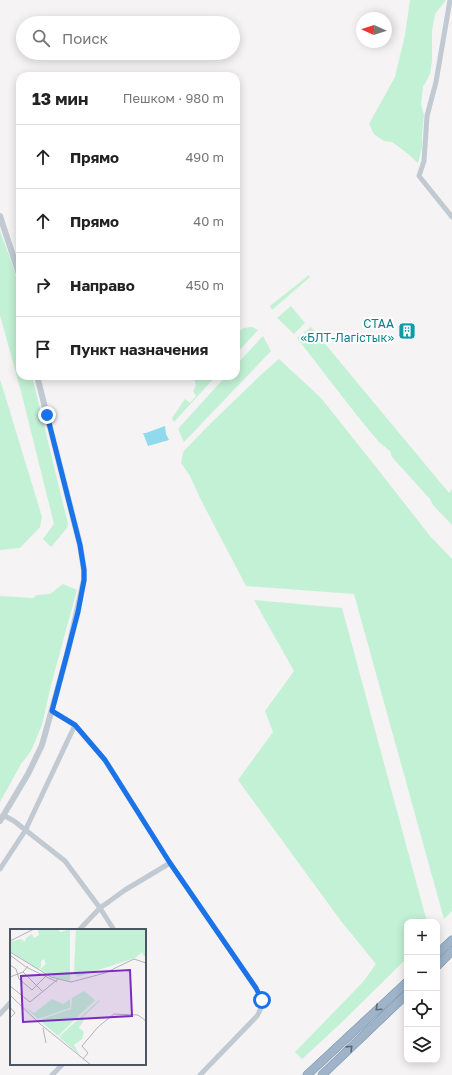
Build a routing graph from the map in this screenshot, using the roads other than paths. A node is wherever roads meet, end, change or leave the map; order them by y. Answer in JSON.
{"nodes":[{"id":1,"x":450,"y":0,"type":"edge"},
{"id":2,"x":0,"y":216,"type":"edge"},
{"id":3,"x":452,"y":217,"type":"edge"},
{"id":4,"x":16,"y":264,"type":"edge"},
{"id":5,"x":38,"y":380,"type":"edge"},
{"id":6,"x":52,"y":711,"type":"junction"},
{"id":7,"x":75,"y":725,"type":"junction"},
{"id":8,"x":2,"y":818,"type":"edge"},
{"id":9,"x":25,"y":830,"type":"junction"},
{"id":10,"x":170,"y":863,"type":"junction"},
{"id":11,"x":0,"y":869,"type":"edge"},
{"id":12,"x":100,"y":908,"type":"junction"},
{"id":13,"x":80,"y":929,"type":"edge"},
{"id":14,"x":113,"y":929,"type":"edge"},
{"id":15,"x":452,"y":940,"type":"edge"},
{"id":16,"x":440,"y":951,"type":"edge"},
{"id":17,"x":452,"y":951,"type":"edge"},
{"id":18,"x":440,"y":963,"type":"edge"},
{"id":19,"x":404,"y":985,"type":"edge"},
{"id":20,"x":404,"y":997,"type":"edge"},
{"id":21,"x":10,"y":1003,"type":"edge"},
{"id":22,"x":0,"y":1014,"type":"edge"},
{"id":23,"x":62,"y":1065,"type":"edge"},
{"id":24,"x":52,"y":1075,"type":"edge"},
{"id":25,"x":200,"y":1075,"type":"edge"},
{"id":26,"x":307,"y":1075,"type":"edge"},
{"id":27,"x":322,"y":1075,"type":"edge"}],
"edges":[{"from":1,"to":3,"type":"street"},
{"from":2,"to":4,"type":"street"},
{"from":5,"to":6,"type":"street"},
{"from":6,"to":7,"type":"street"},
{"from":6,"to":8,"type":"street"},
{"from":7,"to":9,"type":"street"},
{"from":7,"to":10,"type":"street"},
{"from":8,"to":9,"type":"street"},
{"from":9,"to":11,"type":"street"},
{"from":9,"to":12,"type":"street"},
{"from":10,"to":12,"type":"street"},
{"from":10,"to":25,"type":"street"},
{"from":12,"to":13,"type":"street"},
{"from":12,"to":14,"type":"street"},
{"from":15,"to":16,"type":"highway"},
{"from":17,"to":18,"type":"highway"},
{"from":19,"to":26,"type":"highway","one_way":true},
{"from":27,"to":20,"type":"highway","one_way":true},
{"from":21,"to":22,"type":"street"},
{"from":23,"to":24,"type":"street"}]}
